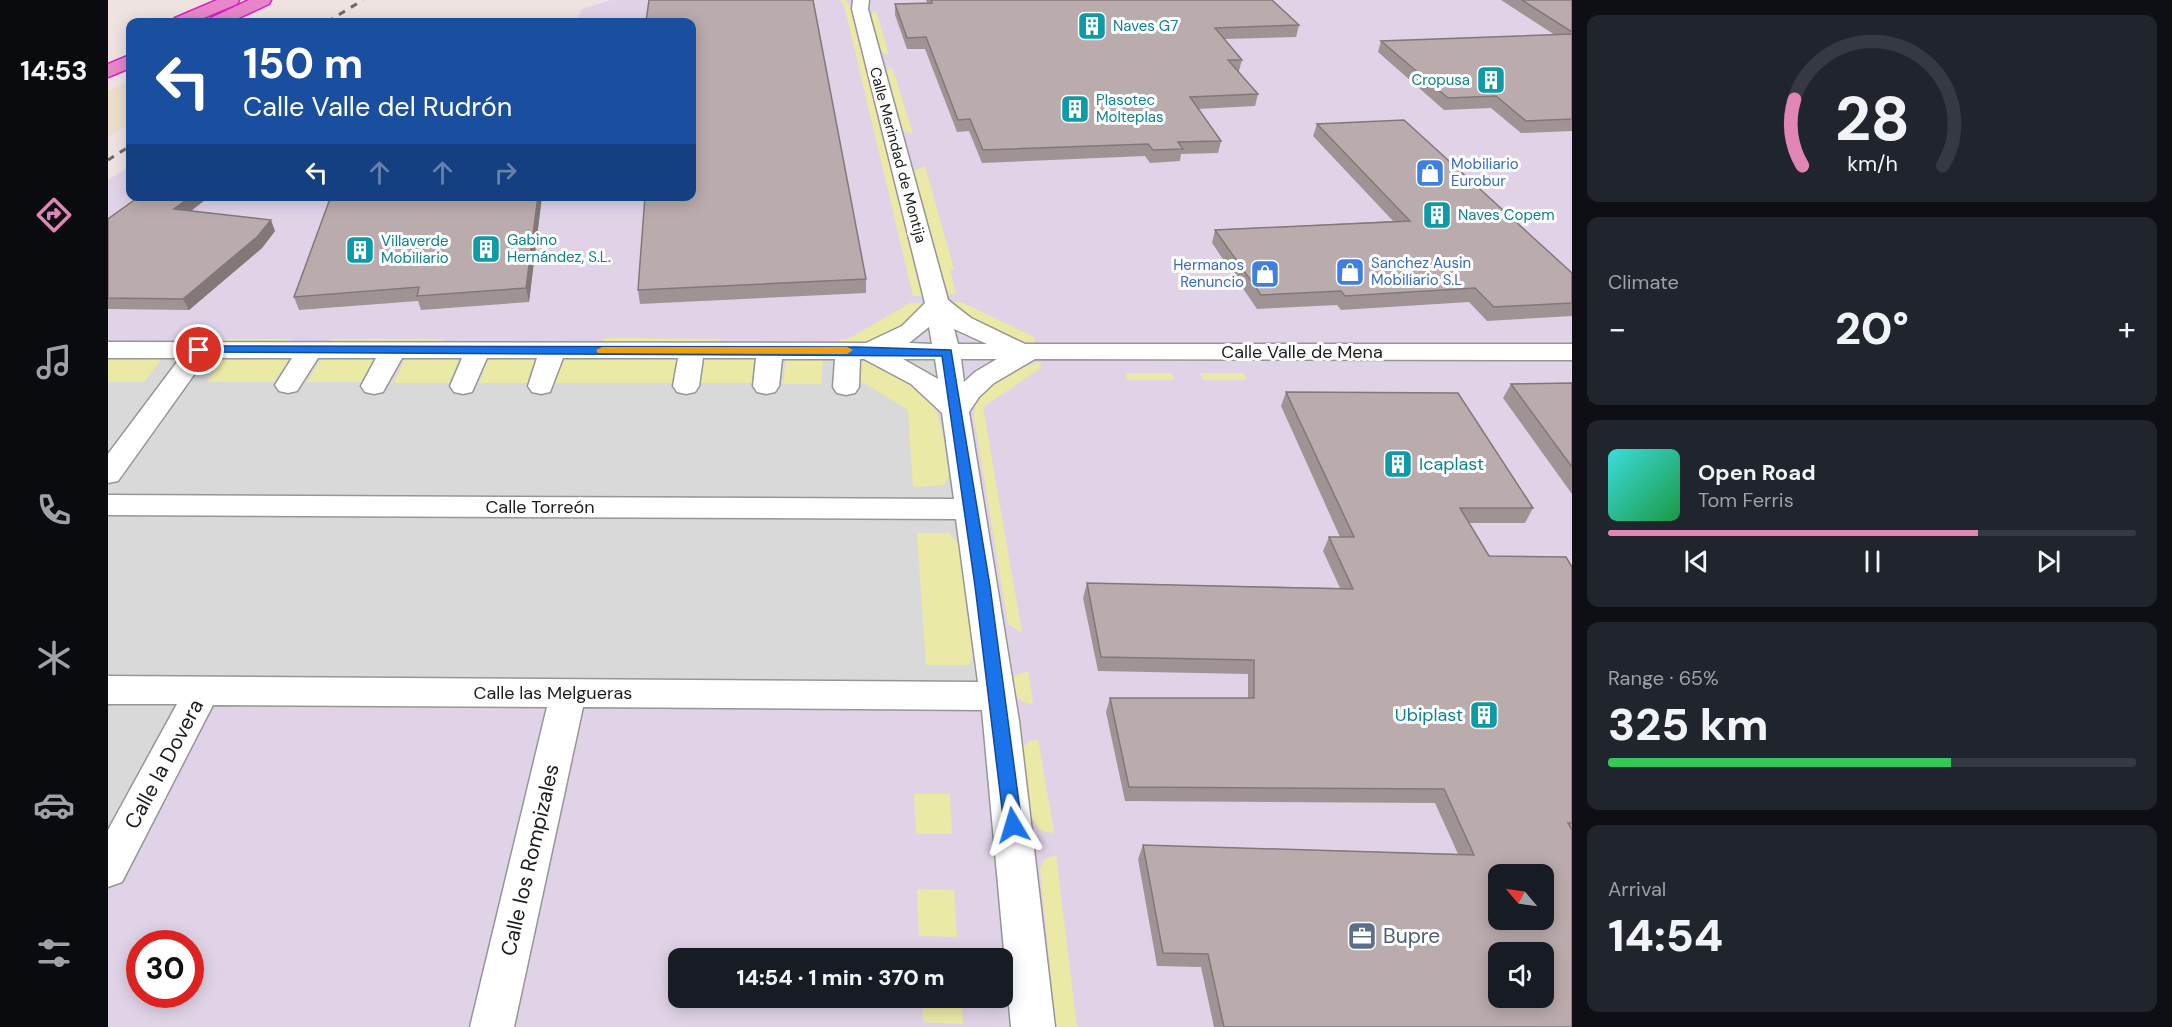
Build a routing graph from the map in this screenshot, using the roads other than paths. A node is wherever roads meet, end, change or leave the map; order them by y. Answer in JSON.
{"nodes":[{"id":1,"x":231,"y":0,"type":"edge"},
{"id":2,"x":263,"y":0,"type":"edge"},
{"id":3,"x":857,"y":2,"type":"edge"},
{"id":4,"x":190,"y":18,"type":"edge"},
{"id":5,"x":225,"y":18,"type":"edge"},
{"id":6,"x":126,"y":46,"type":"edge"},
{"id":7,"x":108,"y":54,"type":"edge"},
{"id":8,"x":126,"y":63,"type":"edge"},
{"id":9,"x":108,"y":70,"type":"edge"},
{"id":10,"x":937,"y":303,"type":"junction"},
{"id":11,"x":108,"y":350,"type":"edge"},
{"id":12,"x":199,"y":350,"type":"junction"},
{"id":13,"x":310,"y":350,"type":"junction"},
{"id":14,"x":393,"y":350,"type":"junction"},
{"id":15,"x":478,"y":350,"type":"junction"},
{"id":16,"x":553,"y":350,"type":"junction"},
{"id":17,"x":692,"y":350,"type":"junction"},
{"id":18,"x":770,"y":350,"type":"junction"},
{"id":19,"x":853,"y":350,"type":"junction"},
{"id":20,"x":947,"y":352,"type":"junction"},
{"id":21,"x":1572,"y":352,"type":"edge"},
{"id":22,"x":1032,"y":353,"type":"junction"},
{"id":23,"x":288,"y":385,"type":"dead end"},
{"id":24,"x":374,"y":386,"type":"dead end"},
{"id":25,"x":463,"y":386,"type":"dead end"},
{"id":26,"x":541,"y":386,"type":"dead end"},
{"id":27,"x":686,"y":386,"type":"dead end"},
{"id":28,"x":766,"y":386,"type":"dead end"},
{"id":29,"x":846,"y":387,"type":"dead end"},
{"id":30,"x":956,"y":412,"type":"junction"},
{"id":31,"x":108,"y":474,"type":"edge"},
{"id":32,"x":108,"y":506,"type":"edge"},
{"id":33,"x":971,"y":509,"type":"junction"},
{"id":34,"x":108,"y":690,"type":"edge"},
{"id":35,"x":202,"y":691,"type":"junction"},
{"id":36,"x":568,"y":693,"type":"junction"},
{"id":37,"x":997,"y":696,"type":"junction"},
{"id":38,"x":108,"y":869,"type":"edge"},
{"id":39,"x":492,"y":1027,"type":"edge"},
{"id":40,"x":1033,"y":1027,"type":"edge"}],
"edges":[{"from":1,"to":4,"type":"highway"},
{"from":2,"to":5,"type":"highway"},
{"from":3,"to":10,"type":"street","name":"Calle Merindad de Montija"},
{"from":6,"to":7,"type":"highway"},
{"from":8,"to":9,"type":"highway"},
{"from":10,"to":19,"type":"street"},
{"from":10,"to":20,"type":"street","name":"Calle Merindad de Montija"},
{"from":10,"to":22,"type":"street"},
{"from":11,"to":12,"type":"street"},
{"from":12,"to":13,"type":"street"},
{"from":12,"to":31,"type":"street"},
{"from":13,"to":14,"type":"street"},
{"from":13,"to":23,"type":"street"},
{"from":14,"to":15,"type":"street"},
{"from":14,"to":24,"type":"street"},
{"from":15,"to":16,"type":"street"},
{"from":15,"to":25,"type":"street"},
{"from":16,"to":17,"type":"street"},
{"from":16,"to":26,"type":"street"},
{"from":17,"to":18,"type":"street"},
{"from":17,"to":27,"type":"street"},
{"from":18,"to":19,"type":"street"},
{"from":18,"to":28,"type":"street"},
{"from":19,"to":20,"type":"street","name":"Calle Valle de Mena"},
{"from":19,"to":29,"type":"street"},
{"from":19,"to":30,"type":"street"},
{"from":20,"to":22,"type":"street","name":"Calle Valle de Mena"},
{"from":20,"to":30,"type":"street","name":"Calle Merindad de Montija"},
{"from":21,"to":22,"type":"street","name":"Calle Valle de Mena"},
{"from":22,"to":30,"type":"street","name":"Calle Valle de Mena"},
{"from":30,"to":33,"type":"street","name":"Calle Merindad de Montija"},
{"from":32,"to":33,"type":"street","name":"Calle Torreón"},
{"from":33,"to":37,"type":"street","name":"Calle Merindad de Montija"},
{"from":34,"to":35,"type":"street","name":"Calle las Melgueras"},
{"from":35,"to":36,"type":"street","name":"Calle las Melgueras"},
{"from":35,"to":38,"type":"street","name":"Calle la Dovera"},
{"from":36,"to":37,"type":"street","name":"Calle las Melgueras"},
{"from":36,"to":39,"type":"street","name":"Calle los Rompizales"},
{"from":37,"to":40,"type":"street","name":"Calle Merindad de Montija"}]}
